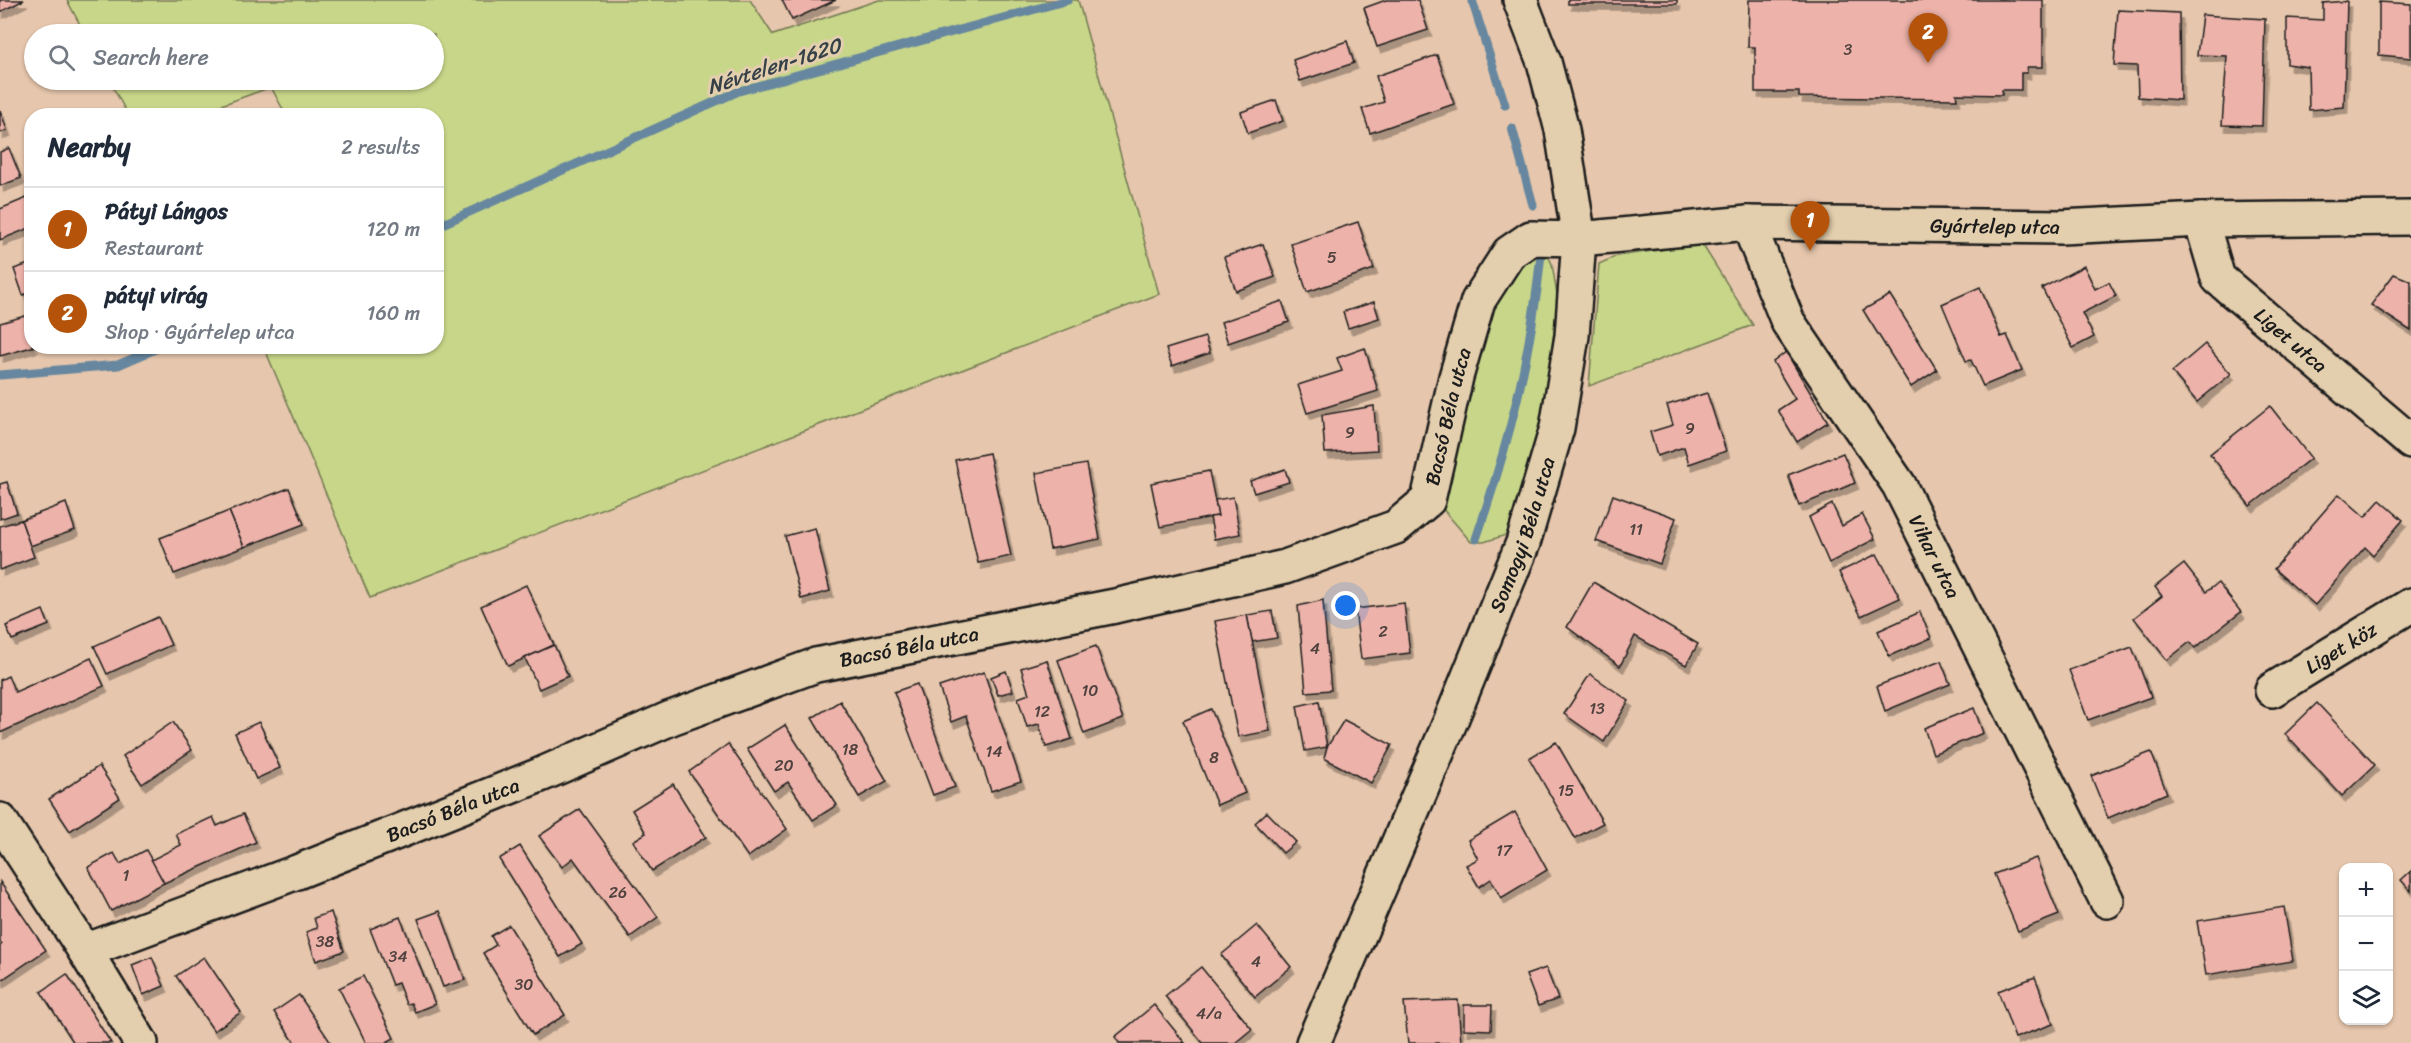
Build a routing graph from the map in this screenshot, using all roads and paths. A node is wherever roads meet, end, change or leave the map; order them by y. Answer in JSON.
{"nodes":[{"id":1,"x":1520,"y":0,"type":"edge"},
{"id":2,"x":2411,"y":218,"type":"edge"},
{"id":3,"x":2201,"y":220,"type":"junction"},
{"id":4,"x":1748,"y":223,"type":"junction"},
{"id":5,"x":1579,"y":239,"type":"junction"},
{"id":6,"x":2411,"y":442,"type":"edge"},
{"id":7,"x":2411,"y":606,"type":"edge"},
{"id":8,"x":2272,"y":690,"type":"dead end"},
{"id":9,"x":0,"y":820,"type":"edge"},
{"id":10,"x":2107,"y":901,"type":"dead end"},
{"id":11,"x":85,"y":951,"type":"junction"},
{"id":12,"x":141,"y":1043,"type":"edge"},
{"id":13,"x":1313,"y":1043,"type":"edge"}],
"edges":[{"from":1,"to":5,"type":"street","name":"Somogyi Béla utca"},
{"from":2,"to":3,"type":"street","name":"Gyártelep utca"},
{"from":3,"to":4,"type":"street","name":"Gyártelep utca"},
{"from":3,"to":6,"type":"street","name":"Liget utca"},
{"from":4,"to":5,"type":"street","name":"Gyártelep utca"},
{"from":4,"to":10,"type":"street","name":"Vihar utca"},
{"from":5,"to":11,"type":"street","name":"Bacsó Béla utca"},
{"from":5,"to":13,"type":"street","name":"Somogyi Béla utca"},
{"from":7,"to":8,"type":"street","name":"Liget köz"},
{"from":9,"to":11,"type":"street"},
{"from":11,"to":12,"type":"street"}]}
